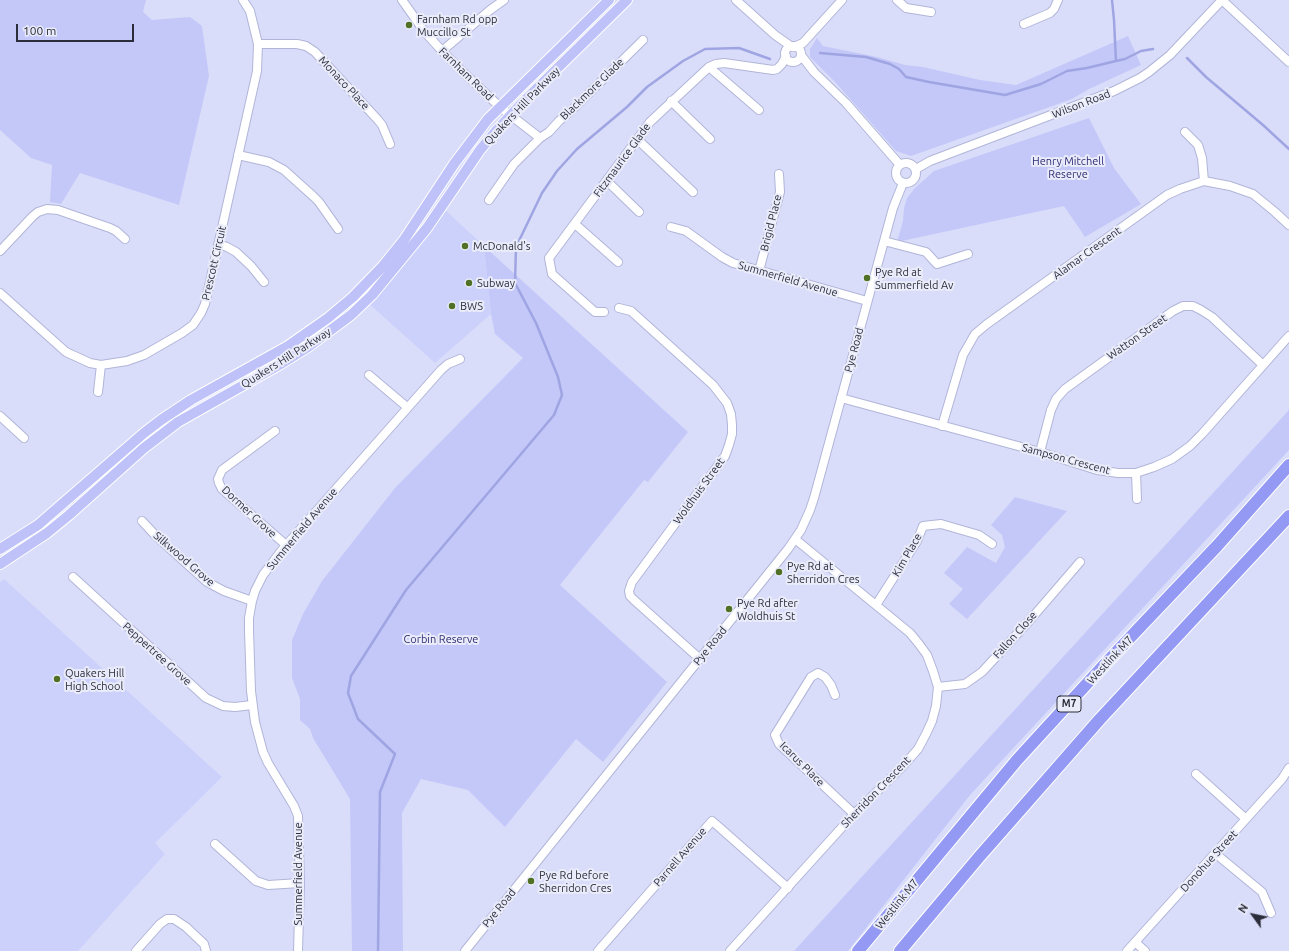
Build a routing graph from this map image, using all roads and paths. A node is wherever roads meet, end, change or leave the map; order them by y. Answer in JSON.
{"nodes":[{"id":1,"x":243,"y":0,"type":"edge"},
{"id":2,"x":402,"y":0,"type":"edge"},
{"id":3,"x":504,"y":0,"type":"edge"},
{"id":4,"x":609,"y":0,"type":"edge"},
{"id":5,"x":627,"y":0,"type":"edge"},
{"id":6,"x":736,"y":0,"type":"edge"},
{"id":7,"x":842,"y":0,"type":"edge"},
{"id":8,"x":897,"y":0,"type":"edge"},
{"id":9,"x":1058,"y":0,"type":"edge"},
{"id":10,"x":1222,"y":0,"type":"edge"},
{"id":11,"x":931,"y":12,"type":"dead end"},
{"id":12,"x":1024,"y":24,"type":"dead end"},
{"id":13,"x":775,"y":35,"type":"junction"},
{"id":14,"x":643,"y":40,"type":"dead end"},
{"id":15,"x":803,"y":43,"type":"junction"},
{"id":16,"x":258,"y":44,"type":"junction"},
{"id":17,"x":793,"y":47,"type":"junction"},
{"id":18,"x":442,"y":51,"type":"junction"},
{"id":19,"x":801,"y":54,"type":"junction"},
{"id":20,"x":790,"y":58,"type":"junction"},
{"id":21,"x":1289,"y":62,"type":"edge"},
{"id":22,"x":709,"y":67,"type":"junction"},
{"id":23,"x":814,"y":72,"type":"junction"},
{"id":24,"x":671,"y":101,"type":"junction"},
{"id":25,"x":500,"y":107,"type":"junction"},
{"id":26,"x":759,"y":110,"type":"dead end"},
{"id":27,"x":510,"y":115,"type":"junction"},
{"id":28,"x":1185,"y":132,"type":"dead end"},
{"id":29,"x":637,"y":139,"type":"junction"},
{"id":30,"x":710,"y":139,"type":"dead end"},
{"id":31,"x":538,"y":140,"type":"junction"},
{"id":32,"x":390,"y":144,"type":"dead end"},
{"id":33,"x":238,"y":156,"type":"junction"},
{"id":34,"x":900,"y":166,"type":"junction"},
{"id":35,"x":916,"y":169,"type":"junction"},
{"id":36,"x":779,"y":174,"type":"dead end"},
{"id":37,"x":607,"y":181,"type":"junction"},
{"id":38,"x":1204,"y":181,"type":"junction"},
{"id":39,"x":903,"y":182,"type":"junction"},
{"id":40,"x":693,"y":192,"type":"dead end"},
{"id":41,"x":489,"y":200,"type":"dead end"},
{"id":42,"x":639,"y":212,"type":"dead end"},
{"id":43,"x":575,"y":224,"type":"junction"},
{"id":44,"x":1289,"y":226,"type":"edge"},
{"id":45,"x":671,"y":227,"type":"dead end"},
{"id":46,"x":338,"y":229,"type":"dead end"},
{"id":47,"x":125,"y":239,"type":"dead end"},
{"id":48,"x":884,"y":241,"type":"junction"},
{"id":49,"x":218,"y":244,"type":"junction"},
{"id":50,"x":0,"y":251,"type":"edge"},
{"id":51,"x":968,"y":254,"type":"dead end"},
{"id":52,"x":618,"y":262,"type":"dead end"},
{"id":53,"x":758,"y":271,"type":"junction"},
{"id":54,"x":264,"y":282,"type":"dead end"},
{"id":55,"x":0,"y":293,"type":"edge"},
{"id":56,"x":867,"y":301,"type":"junction"},
{"id":57,"x":619,"y":308,"type":"dead end"},
{"id":58,"x":604,"y":312,"type":"dead end"},
{"id":59,"x":1289,"y":336,"type":"edge"},
{"id":60,"x":460,"y":359,"type":"dead end"},
{"id":61,"x":101,"y":365,"type":"junction"},
{"id":62,"x":1263,"y":365,"type":"junction"},
{"id":63,"x":369,"y":375,"type":"dead end"},
{"id":64,"x":98,"y":392,"type":"dead end"},
{"id":65,"x":841,"y":398,"type":"junction"},
{"id":66,"x":407,"y":407,"type":"junction"},
{"id":67,"x":0,"y":416,"type":"edge"},
{"id":68,"x":942,"y":426,"type":"junction"},
{"id":69,"x":275,"y":431,"type":"dead end"},
{"id":70,"x":24,"y":438,"type":"dead end"},
{"id":71,"x":1040,"y":452,"type":"junction"},
{"id":72,"x":1289,"y":465,"type":"edge"},
{"id":73,"x":1136,"y":473,"type":"junction"},
{"id":74,"x":1137,"y":499,"type":"dead end"},
{"id":75,"x":1289,"y":516,"type":"edge"},
{"id":76,"x":142,"y":521,"type":"dead end"},
{"id":77,"x":795,"y":539,"type":"junction"},
{"id":78,"x":992,"y":544,"type":"dead end"},
{"id":79,"x":286,"y":546,"type":"junction"},
{"id":80,"x":0,"y":549,"type":"edge"},
{"id":81,"x":1080,"y":562,"type":"dead end"},
{"id":82,"x":0,"y":564,"type":"edge"},
{"id":83,"x":73,"y":577,"type":"dead end"},
{"id":84,"x":252,"y":601,"type":"junction"},
{"id":85,"x":876,"y":605,"type":"junction"},
{"id":86,"x":700,"y":659,"type":"junction"},
{"id":87,"x":938,"y":687,"type":"junction"},
{"id":88,"x":835,"y":694,"type":"dead end"},
{"id":89,"x":252,"y":705,"type":"junction"},
{"id":90,"x":1289,"y":768,"type":"edge"},
{"id":91,"x":1196,"y":774,"type":"dead end"},
{"id":92,"x":854,"y":814,"type":"junction"},
{"id":93,"x":1246,"y":819,"type":"junction"},
{"id":94,"x":215,"y":844,"type":"dead end"},
{"id":95,"x":1216,"y":854,"type":"junction"},
{"id":96,"x":300,"y":883,"type":"junction"},
{"id":97,"x":788,"y":888,"type":"junction"},
{"id":98,"x":1271,"y":913,"type":"dead end"},
{"id":99,"x":1135,"y":942,"type":"junction"},
{"id":100,"x":136,"y":951,"type":"edge"},
{"id":101,"x":206,"y":951,"type":"edge"},
{"id":102,"x":298,"y":951,"type":"edge"},
{"id":103,"x":465,"y":951,"type":"edge"},
{"id":104,"x":598,"y":951,"type":"edge"},
{"id":105,"x":730,"y":951,"type":"edge"},
{"id":106,"x":858,"y":951,"type":"edge"},
{"id":107,"x":900,"y":951,"type":"edge"},
{"id":108,"x":1127,"y":951,"type":"edge"},
{"id":109,"x":1145,"y":951,"type":"edge"}],
"edges":[{"from":1,"to":16,"type":"street","name":"Prescott Circuit"},
{"from":2,"to":18,"type":"street","name":"Farnham Road"},
{"from":3,"to":18,"type":"street"},
{"from":4,"to":25,"type":"main road","name":"Quakers Hill Parkway"},
{"from":5,"to":27,"type":"main road","name":"Quakers Hill Parkway"},
{"from":6,"to":13,"type":"street"},
{"from":7,"to":15,"type":"street"},
{"from":8,"to":11,"type":"street"},
{"from":9,"to":12,"type":"street"},
{"from":10,"to":21,"type":"street"},
{"from":10,"to":35,"type":"street","name":"Wilson Road"},
{"from":13,"to":17,"type":"street"},
{"from":13,"to":20,"type":"street"},
{"from":14,"to":31,"type":"street","name":"Blackmore Glade"},
{"from":15,"to":17,"type":"street"},
{"from":15,"to":19,"type":"street"},
{"from":16,"to":32,"type":"street","name":"Monaco Place"},
{"from":16,"to":33,"type":"street","name":"Prescott Circuit"},
{"from":17,"to":19,"type":"street"},
{"from":17,"to":20,"type":"street"},
{"from":18,"to":25,"type":"street","name":"Farnham Road"},
{"from":19,"to":20,"type":"street"},
{"from":19,"to":23,"type":"street"},
{"from":20,"to":22,"type":"street"},
{"from":20,"to":23,"type":"street"},
{"from":22,"to":24,"type":"street","name":"Fitzmaurice Glade"},
{"from":22,"to":26,"type":"street"},
{"from":23,"to":34,"type":"street"},
{"from":24,"to":29,"type":"street","name":"Fitzmaurice Glade"},
{"from":24,"to":30,"type":"street"},
{"from":25,"to":27,"type":"street","name":"Farnham Road"},
{"from":25,"to":80,"type":"main road","name":"Quakers Hill Parkway"},
{"from":27,"to":31,"type":"street","name":"Farnham Road"},
{"from":27,"to":82,"type":"main road","name":"Quakers Hill Parkway"},
{"from":28,"to":38,"type":"street"},
{"from":29,"to":37,"type":"street","name":"Fitzmaurice Glade"},
{"from":29,"to":40,"type":"street"},
{"from":31,"to":41,"type":"street","name":"Blackmore Glade"},
{"from":33,"to":46,"type":"street"},
{"from":33,"to":49,"type":"street","name":"Prescott Circuit"},
{"from":34,"to":35,"type":"street"},
{"from":34,"to":39,"type":"street"},
{"from":35,"to":39,"type":"street"},
{"from":36,"to":53,"type":"street","name":"Brigid Place"},
{"from":37,"to":42,"type":"street"},
{"from":37,"to":43,"type":"street","name":"Fitzmaurice Glade"},
{"from":38,"to":44,"type":"street","name":"Alamar Crescent"},
{"from":38,"to":68,"type":"street","name":"Alamar Crescent"},
{"from":39,"to":48,"type":"street","name":"Pye Road"},
{"from":43,"to":52,"type":"street"},
{"from":43,"to":58,"type":"street","name":"Fitzmaurice Glade"},
{"from":45,"to":53,"type":"street","name":"Summerfield Avenue"},
{"from":47,"to":50,"type":"street"},
{"from":48,"to":51,"type":"street"},
{"from":48,"to":56,"type":"street","name":"Pye Road"},
{"from":49,"to":54,"type":"street"},
{"from":49,"to":61,"type":"street","name":"Prescott Circuit"},
{"from":53,"to":56,"type":"street","name":"Summerfield Avenue"},
{"from":55,"to":61,"type":"street","name":"Prescott Circuit"},
{"from":56,"to":65,"type":"street","name":"Pye Road"},
{"from":57,"to":86,"type":"street","name":"Woldhuis Street"},
{"from":59,"to":62,"type":"street","name":"Sampson Crescent"},
{"from":60,"to":66,"type":"street","name":"Summerfield Avenue"},
{"from":61,"to":64,"type":"street"},
{"from":62,"to":71,"type":"street","name":"Watton Street"},
{"from":62,"to":73,"type":"street","name":"Sampson Crescent"},
{"from":63,"to":66,"type":"street"},
{"from":65,"to":68,"type":"street","name":"Sampson Crescent"},
{"from":65,"to":77,"type":"street","name":"Pye Road"},
{"from":66,"to":79,"type":"street","name":"Summerfield Avenue"},
{"from":67,"to":70,"type":"street"},
{"from":68,"to":71,"type":"street","name":"Sampson Crescent"},
{"from":69,"to":79,"type":"street","name":"Dormer Grove"},
{"from":71,"to":73,"type":"street","name":"Sampson Crescent"},
{"from":72,"to":106,"type":"highway","name":"Westlink M7","number":"M7"},
{"from":73,"to":74,"type":"street"},
{"from":75,"to":107,"type":"highway"},
{"from":76,"to":84,"type":"street","name":"Silkwood Grove"},
{"from":77,"to":85,"type":"street","name":"Sherridon Crescent"},
{"from":77,"to":86,"type":"street","name":"Pye Road"},
{"from":78,"to":85,"type":"street","name":"Kim Place"},
{"from":79,"to":84,"type":"street","name":"Summerfield Avenue"},
{"from":81,"to":87,"type":"street","name":"Fallon Close"},
{"from":83,"to":89,"type":"street","name":"Peppertree Grove"},
{"from":84,"to":89,"type":"street","name":"Summerfield Avenue"},
{"from":85,"to":87,"type":"street","name":"Sherridon Crescent"},
{"from":86,"to":103,"type":"street","name":"Pye Road"},
{"from":87,"to":92,"type":"street","name":"Sherridon Crescent"},
{"from":88,"to":92,"type":"street","name":"Icarus Place"},
{"from":89,"to":96,"type":"street","name":"Summerfield Avenue"},
{"from":90,"to":93,"type":"street","name":"Donohue Street"},
{"from":91,"to":93,"type":"street"},
{"from":92,"to":97,"type":"street","name":"Sherridon Crescent"},
{"from":93,"to":95,"type":"street","name":"Donohue Street"},
{"from":94,"to":96,"type":"street"},
{"from":95,"to":98,"type":"street"},
{"from":95,"to":99,"type":"street","name":"Donohue Street"},
{"from":96,"to":102,"type":"street","name":"Summerfield Avenue"},
{"from":97,"to":104,"type":"street","name":"Parnell Avenue"},
{"from":97,"to":105,"type":"street","name":"Sherridon Crescent"},
{"from":99,"to":108,"type":"street","name":"Donohue Street"},
{"from":99,"to":109,"type":"street"},
{"from":100,"to":101,"type":"street"}]}
